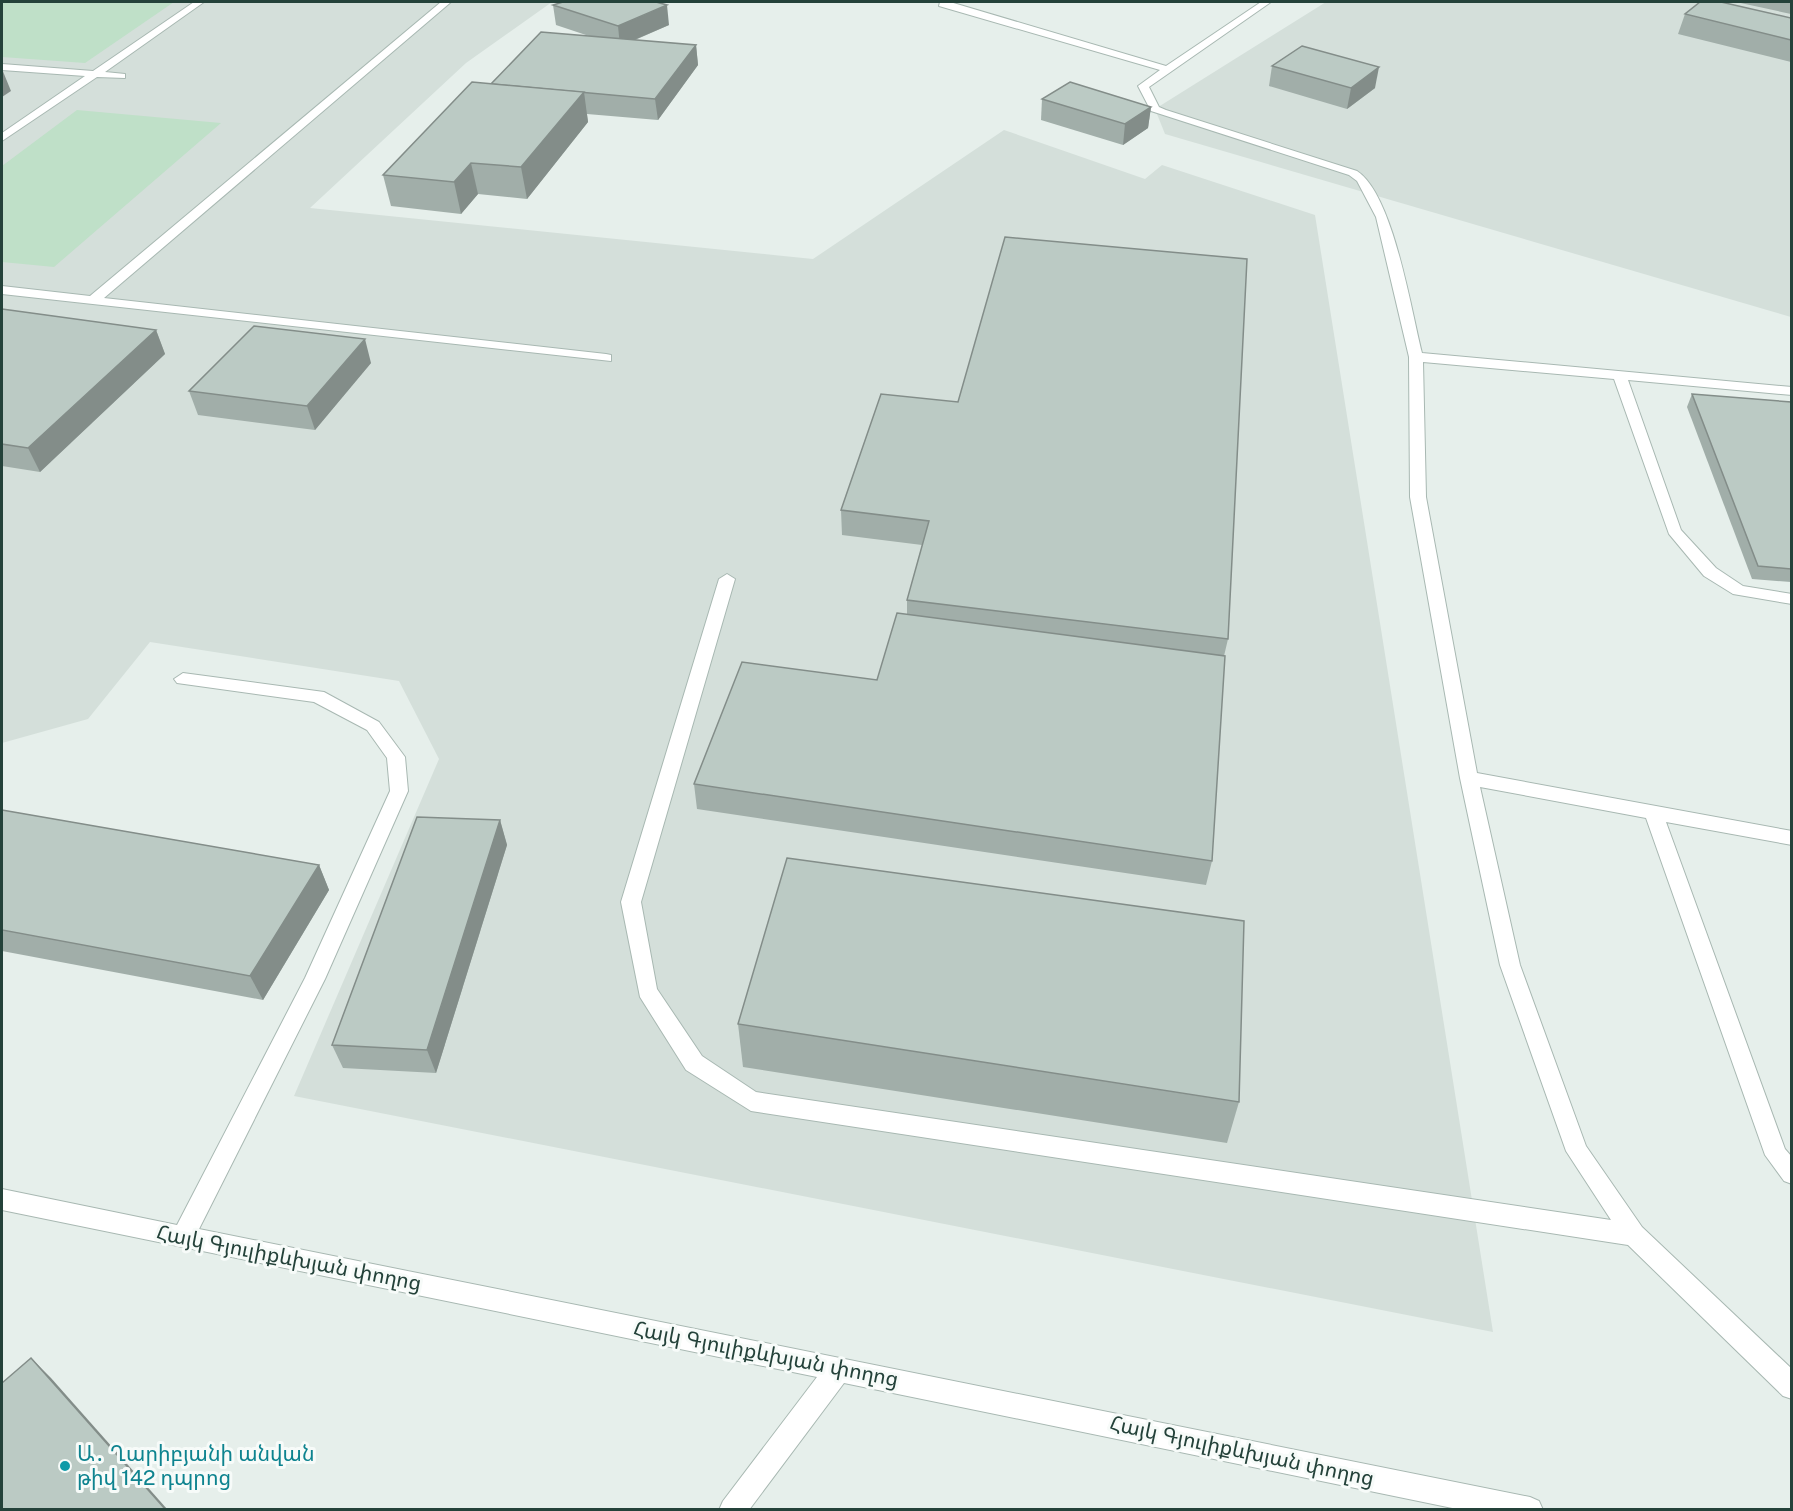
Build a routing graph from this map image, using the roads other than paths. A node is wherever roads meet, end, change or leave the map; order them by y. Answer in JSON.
{"nodes":[{"id":1,"x":199,"y":2,"type":"edge"},
{"id":2,"x":446,"y":2,"type":"edge"},
{"id":3,"x":941,"y":2,"type":"edge"},
{"id":4,"x":1267,"y":2,"type":"edge"},
{"id":5,"x":2,"y":67,"type":"edge"},
{"id":6,"x":1167,"y":69,"type":"junction"},
{"id":7,"x":94,"y":74,"type":"junction"},
{"id":8,"x":121,"y":76,"type":"dead end"},
{"id":9,"x":2,"y":138,"type":"edge"},
{"id":10,"x":2,"y":290,"type":"edge"},
{"id":11,"x":93,"y":300,"type":"junction"},
{"id":12,"x":1416,"y":357,"type":"junction"},
{"id":13,"x":606,"y":358,"type":"dead end"},
{"id":14,"x":1619,"y":375,"type":"junction"},
{"id":15,"x":1791,"y":391,"type":"edge"},
{"id":16,"x":727,"y":579,"type":"dead end"},
{"id":17,"x":1791,"y":599,"type":"edge"},
{"id":18,"x":183,"y":679,"type":"dead end"},
{"id":19,"x":1469,"y":778,"type":"junction"},
{"id":20,"x":1654,"y":813,"type":"junction"},
{"id":21,"x":1791,"y":838,"type":"edge"},
{"id":22,"x":1791,"y":1174,"type":"edge"},
{"id":23,"x":2,"y":1200,"type":"edge"},
{"id":24,"x":1634,"y":1235,"type":"junction"},
{"id":25,"x":183,"y":1237,"type":"junction"},
{"id":26,"x":839,"y":1369,"type":"junction"},
{"id":27,"x":1791,"y":1387,"type":"edge"},
{"id":28,"x":732,"y":1509,"type":"edge"},
{"id":29,"x":1530,"y":1509,"type":"edge"}],
"edges":[{"from":1,"to":7,"type":"street"},
{"from":2,"to":11,"type":"street"},
{"from":3,"to":6,"type":"street"},
{"from":4,"to":6,"type":"street"},
{"from":5,"to":7,"type":"street"},
{"from":6,"to":12,"type":"street"},
{"from":7,"to":8,"type":"street"},
{"from":7,"to":9,"type":"street"},
{"from":10,"to":11,"type":"street"},
{"from":11,"to":13,"type":"street"},
{"from":12,"to":14,"type":"street"},
{"from":12,"to":19,"type":"street"},
{"from":14,"to":15,"type":"street"},
{"from":14,"to":17,"type":"street"},
{"from":16,"to":24,"type":"street"},
{"from":18,"to":25,"type":"street"},
{"from":19,"to":20,"type":"street"},
{"from":19,"to":24,"type":"street"},
{"from":20,"to":21,"type":"street"},
{"from":20,"to":22,"type":"street"},
{"from":23,"to":25,"type":"street","name":"Հայկ Գյուլիքևխյան փողոց"},
{"from":24,"to":27,"type":"street"},
{"from":25,"to":26,"type":"street","name":"Հայկ Գյուլիքևխյան փողոց"},
{"from":26,"to":28,"type":"street"},
{"from":26,"to":29,"type":"street","name":"Հայկ Գյուլիքևխյան փողոց"}]}
